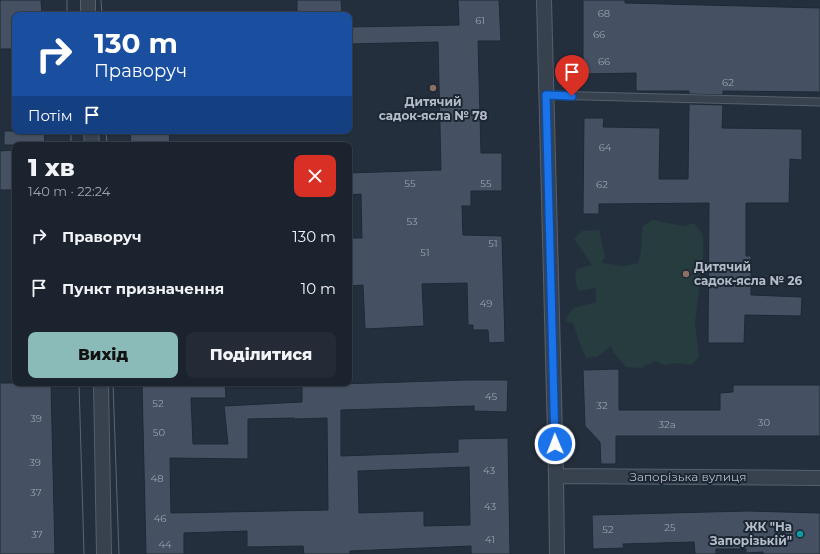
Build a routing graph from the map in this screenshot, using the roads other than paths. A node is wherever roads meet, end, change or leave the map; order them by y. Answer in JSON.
{"nodes":[{"id":1,"x":88,"y":0,"type":"edge"},
{"id":2,"x":544,"y":0,"type":"edge"},
{"id":3,"x":88,"y":12,"type":"edge"},
{"id":4,"x":546,"y":95,"type":"junction"},
{"id":5,"x":820,"y":102,"type":"edge"},
{"id":6,"x":100,"y":386,"type":"edge"},
{"id":7,"x":556,"y":476,"type":"junction"},
{"id":8,"x":820,"y":478,"type":"edge"},
{"id":9,"x":104,"y":554,"type":"edge"},
{"id":10,"x":557,"y":554,"type":"edge"}],
"edges":[{"from":1,"to":3,"type":"street"},
{"from":2,"to":4,"type":"street"},
{"from":4,"to":5,"type":"lane"},
{"from":4,"to":7,"type":"street"},
{"from":6,"to":9,"type":"street"},
{"from":7,"to":8,"type":"street","name":"Запорізька вулиця"},
{"from":7,"to":10,"type":"street"}]}
